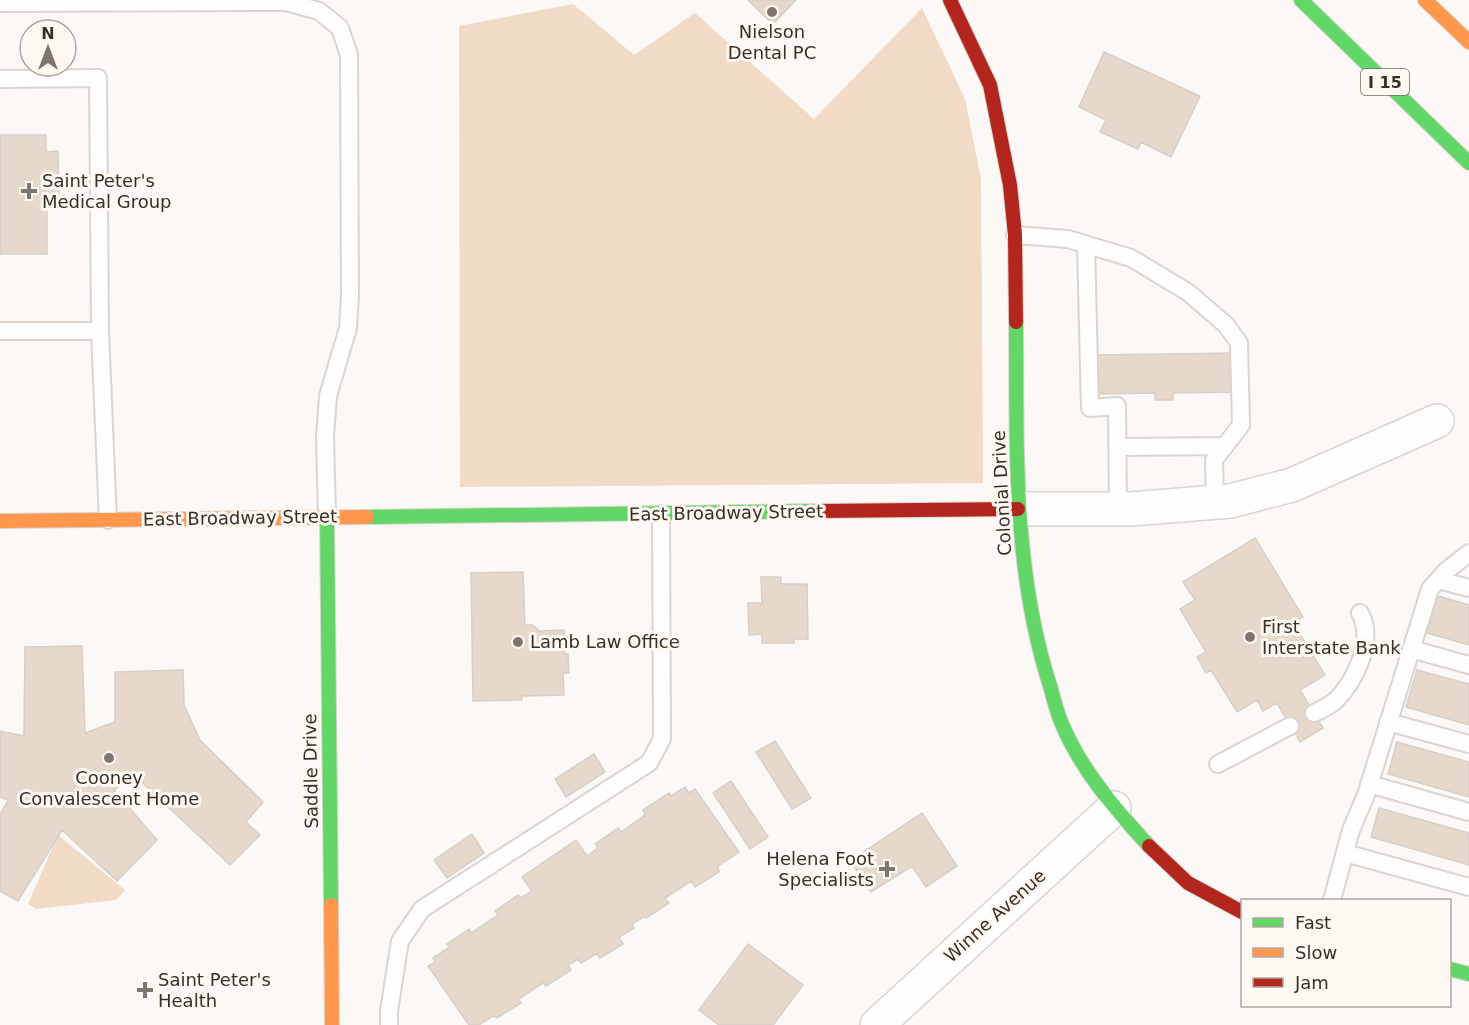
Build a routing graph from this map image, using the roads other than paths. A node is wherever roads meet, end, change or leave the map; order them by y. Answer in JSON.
{"nodes":[{"id":1,"x":950,"y":0,"type":"edge"},
{"id":2,"x":1301,"y":0,"type":"edge"},
{"id":3,"x":1425,"y":0,"type":"edge"},
{"id":4,"x":0,"y":3,"type":"edge"},
{"id":5,"x":1469,"y":42,"type":"edge"},
{"id":6,"x":0,"y":78,"type":"edge"},
{"id":7,"x":1469,"y":163,"type":"edge"},
{"id":8,"x":1015,"y":235,"type":"junction"},
{"id":9,"x":1086,"y":245,"type":"junction"},
{"id":10,"x":0,"y":331,"type":"edge"},
{"id":11,"x":100,"y":331,"type":"junction"},
{"id":12,"x":1437,"y":421,"type":"dead end"},
{"id":13,"x":1224,"y":446,"type":"junction"},
{"id":14,"x":1118,"y":447,"type":"junction"},
{"id":15,"x":1215,"y":502,"type":"junction"},
{"id":16,"x":1118,"y":509,"type":"junction"},
{"id":17,"x":1018,"y":510,"type":"junction"},
{"id":18,"x":661,"y":514,"type":"junction"},
{"id":19,"x":327,"y":517,"type":"junction"},
{"id":20,"x":108,"y":520,"type":"junction"},
{"id":21,"x":0,"y":521,"type":"edge"},
{"id":22,"x":1469,"y":554,"type":"edge"},
{"id":23,"x":1438,"y":580,"type":"junction"},
{"id":24,"x":1469,"y":588,"type":"edge"},
{"id":25,"x":1360,"y":614,"type":"dead end"},
{"id":26,"x":1411,"y":649,"type":"junction"},
{"id":27,"x":1469,"y":665,"type":"edge"},
{"id":28,"x":1314,"y":713,"type":"dead end"},
{"id":29,"x":1388,"y":722,"type":"junction"},
{"id":30,"x":1290,"y":726,"type":"dead end"},
{"id":31,"x":1469,"y":744,"type":"edge"},
{"id":32,"x":1218,"y":764,"type":"dead end"},
{"id":33,"x":1369,"y":784,"type":"junction"},
{"id":34,"x":1114,"y":808,"type":"junction"},
{"id":35,"x":1469,"y":812,"type":"edge"},
{"id":36,"x":1345,"y":853,"type":"junction"},
{"id":37,"x":1469,"y":887,"type":"edge"},
{"id":38,"x":1332,"y":899,"type":"edge"},
{"id":39,"x":1241,"y":911,"type":"edge"},
{"id":40,"x":1451,"y":970,"type":"edge"},
{"id":41,"x":1469,"y":974,"type":"edge"},
{"id":42,"x":332,"y":1025,"type":"edge"},
{"id":43,"x":388,"y":1025,"type":"edge"},
{"id":44,"x":877,"y":1025,"type":"edge"}],
"edges":[{"from":1,"to":8,"type":"main road","name":"Colonial Drive"},
{"from":2,"to":7,"type":"main road","number":"I 15"},
{"from":3,"to":5,"type":"main road"},
{"from":4,"to":19,"type":"lane"},
{"from":6,"to":11,"type":"lane"},
{"from":8,"to":9,"type":"lane"},
{"from":8,"to":17,"type":"main road","name":"Colonial Drive"},
{"from":9,"to":13,"type":"lane"},
{"from":9,"to":14,"type":"lane"},
{"from":10,"to":11,"type":"lane"},
{"from":11,"to":20,"type":"lane"},
{"from":12,"to":15,"type":"street","name":"East Broadway Street"},
{"from":13,"to":14,"type":"lane"},
{"from":13,"to":15,"type":"lane"},
{"from":14,"to":16,"type":"lane"},
{"from":15,"to":16,"type":"street","name":"East Broadway Street"},
{"from":16,"to":17,"type":"street","name":"East Broadway Street"},
{"from":17,"to":18,"type":"main road","name":"East Broadway Street"},
{"from":17,"to":34,"type":"main road","name":"Colonial Drive"},
{"from":18,"to":19,"type":"main road","name":"East Broadway Street"},
{"from":18,"to":43,"type":"lane"},
{"from":19,"to":20,"type":"main road","name":"East Broadway Street"},
{"from":19,"to":42,"type":"main road","name":"Saddle Drive"},
{"from":20,"to":21,"type":"main road","name":"East Broadway Street"},
{"from":22,"to":23,"type":"lane"},
{"from":23,"to":24,"type":"lane"},
{"from":23,"to":26,"type":"lane"},
{"from":25,"to":28,"type":"lane"},
{"from":26,"to":27,"type":"lane"},
{"from":26,"to":29,"type":"lane"},
{"from":29,"to":31,"type":"lane"},
{"from":29,"to":33,"type":"lane"},
{"from":30,"to":32,"type":"lane"},
{"from":33,"to":35,"type":"lane"},
{"from":33,"to":36,"type":"lane"},
{"from":34,"to":39,"type":"main road","name":"Colonial Drive"},
{"from":34,"to":44,"type":"street","name":"Winne Avenue"},
{"from":36,"to":37,"type":"lane"},
{"from":36,"to":38,"type":"lane"},
{"from":40,"to":41,"type":"main road"}]}
